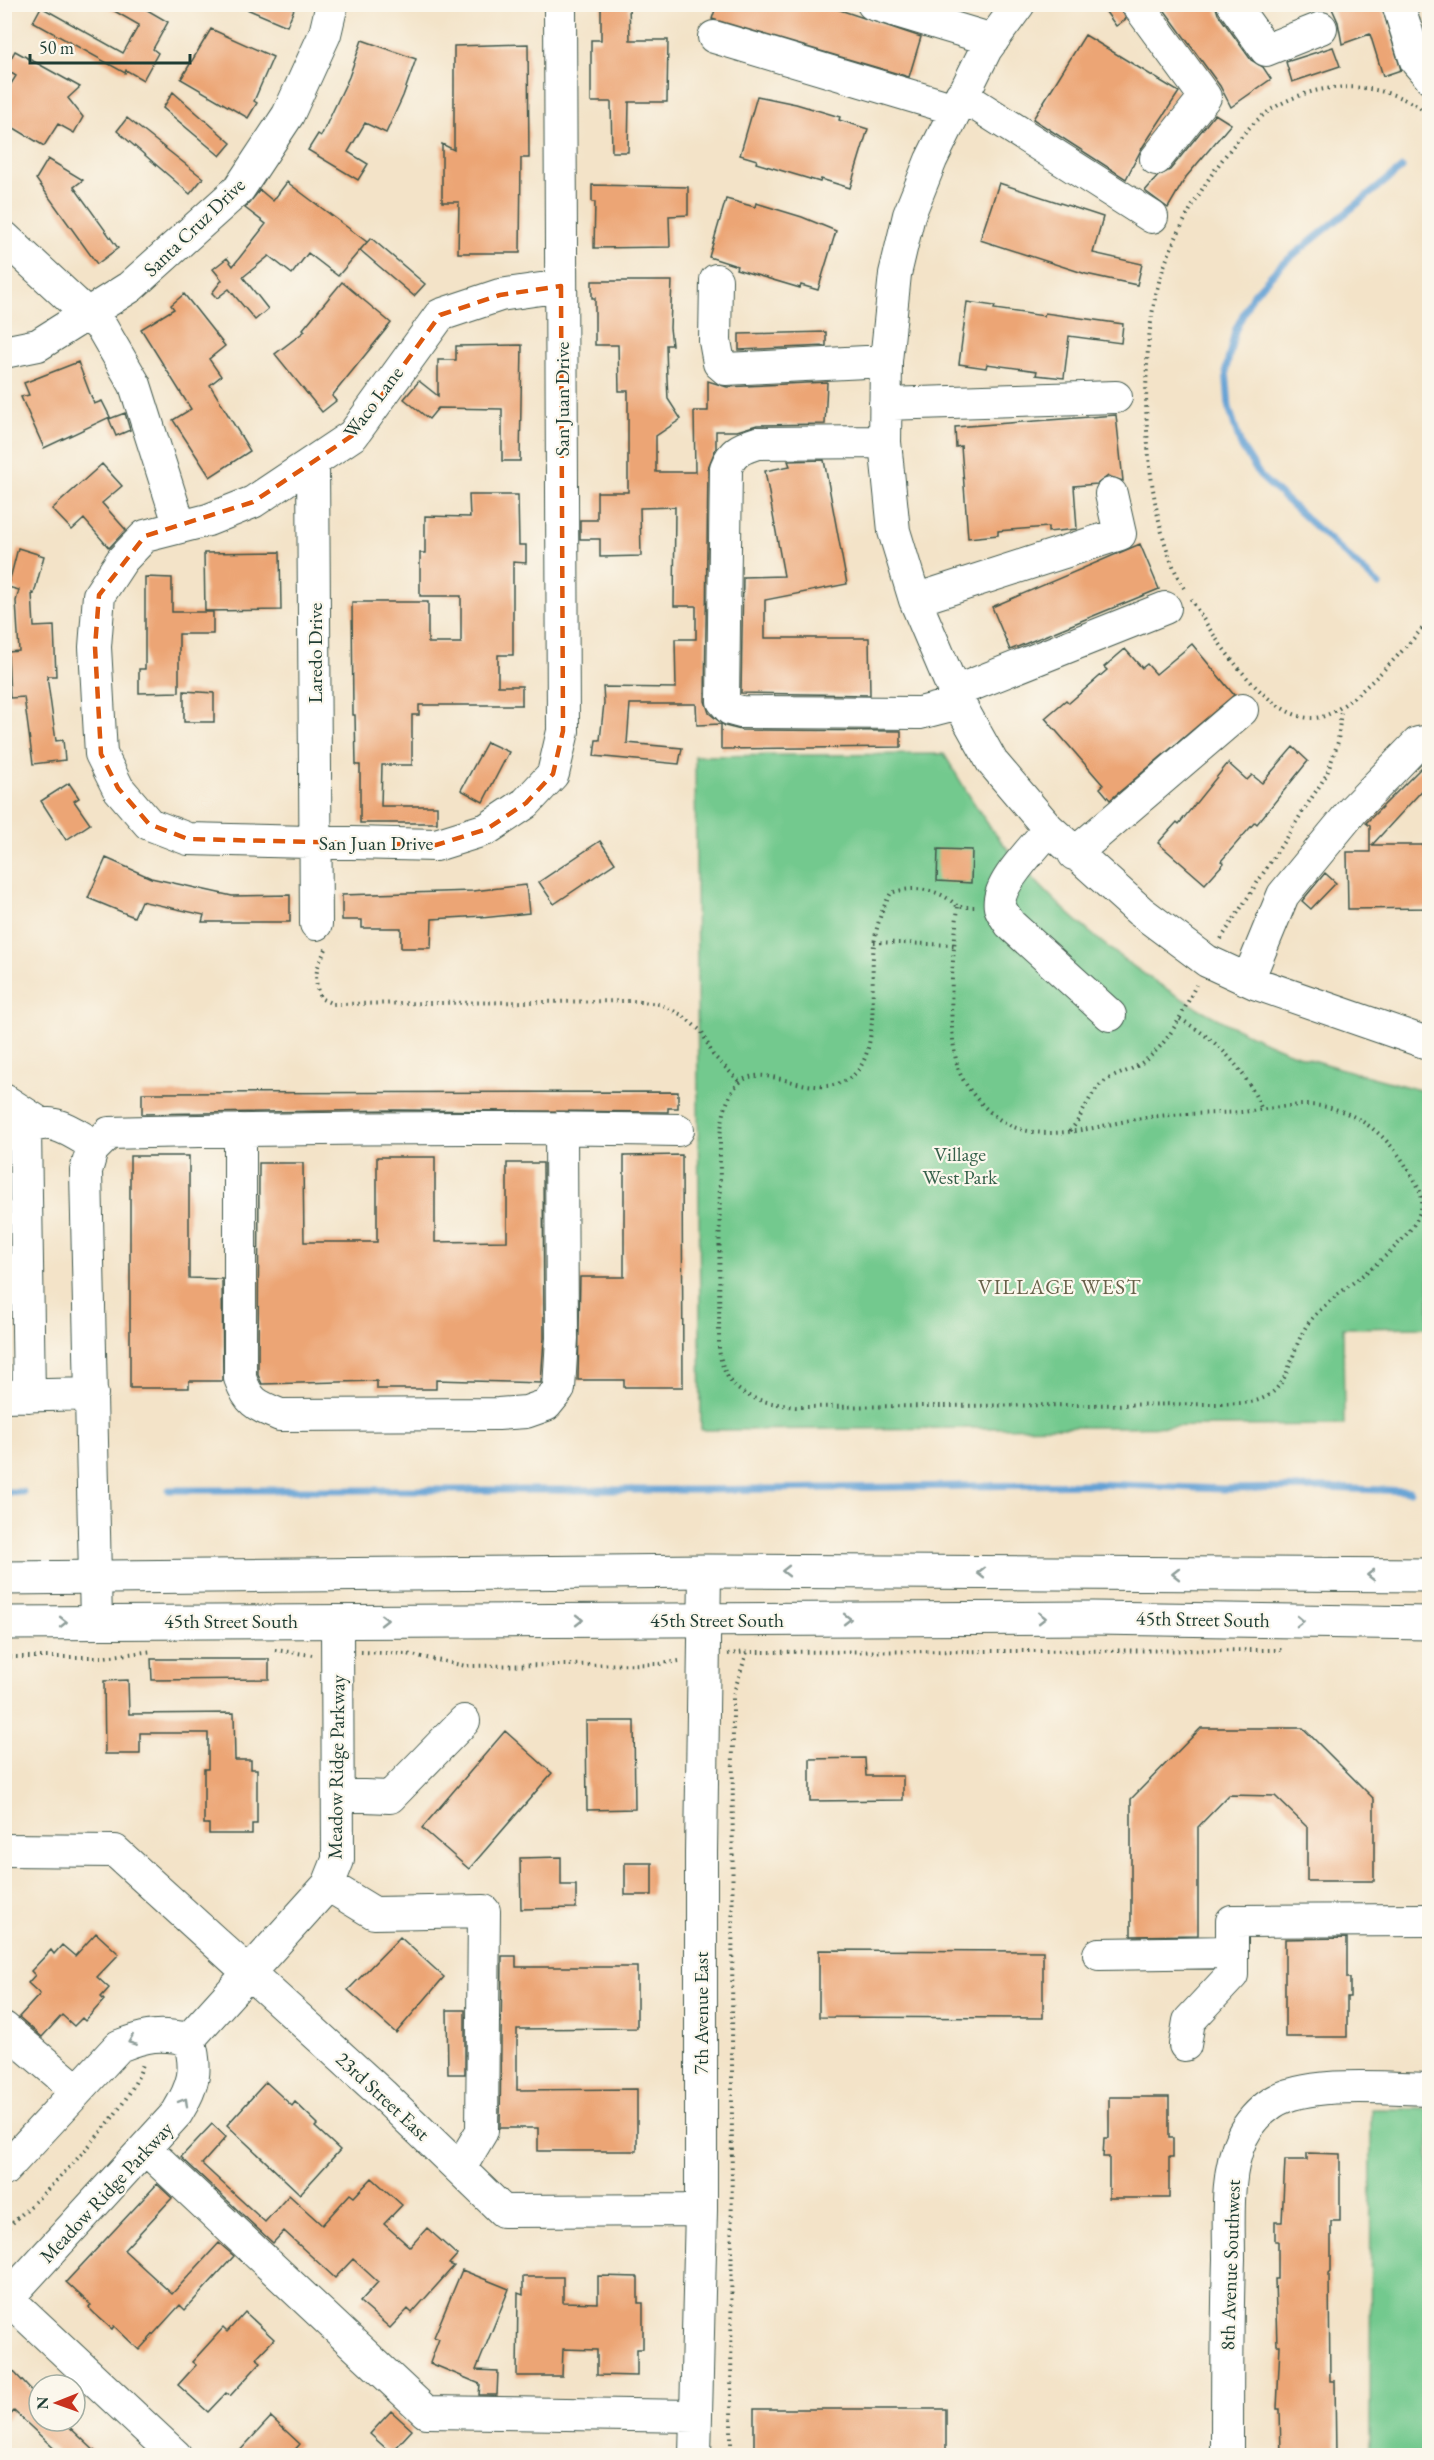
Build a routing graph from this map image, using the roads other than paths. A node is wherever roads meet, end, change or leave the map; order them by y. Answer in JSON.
{"nodes":[{"id":1,"x":332,"y":4,"type":"edge"},
{"id":2,"x":560,"y":4,"type":"edge"},
{"id":3,"x":873,"y":4,"type":"edge"},
{"id":4,"x":1019,"y":4,"type":"edge"},
{"id":5,"x":1137,"y":4,"type":"edge"},
{"id":6,"x":1233,"y":4,"type":"edge"},
{"id":7,"x":1398,"y":4,"type":"edge"},
{"id":8,"x":1321,"y":28,"type":"dead end"},
{"id":9,"x":714,"y":37,"type":"dead end"},
{"id":10,"x":993,"y":40,"type":"junction"},
{"id":11,"x":1430,"y":76,"type":"edge"},
{"id":12,"x":958,"y":102,"type":"junction"},
{"id":13,"x":1156,"y":159,"type":"dead end"},
{"id":14,"x":1152,"y":217,"type":"dead end"},
{"id":15,"x":4,"y":237,"type":"edge"},
{"id":16,"x":716,"y":280,"type":"dead end"},
{"id":17,"x":561,"y":286,"type":"junction"},
{"id":18,"x":87,"y":314,"type":"junction"},
{"id":19,"x":4,"y":352,"type":"edge"},
{"id":20,"x":886,"y":361,"type":"junction"},
{"id":21,"x":1116,"y":397,"type":"dead end"},
{"id":22,"x":885,"y":405,"type":"junction"},
{"id":23,"x":885,"y":442,"type":"junction"},
{"id":24,"x":313,"y":463,"type":"junction"},
{"id":25,"x":1111,"y":494,"type":"dead end"},
{"id":26,"x":180,"y":527,"type":"junction"},
{"id":27,"x":915,"y":600,"type":"junction"},
{"id":28,"x":1165,"y":608,"type":"dead end"},
{"id":29,"x":956,"y":697,"type":"junction"},
{"id":30,"x":1242,"y":710,"type":"dead end"},
{"id":31,"x":1430,"y":741,"type":"edge"},
{"id":32,"x":1049,"y":829,"type":"junction"},
{"id":33,"x":316,"y":843,"type":"junction"},
{"id":34,"x":1074,"y":854,"type":"junction"},
{"id":35,"x":316,"y":924,"type":"road end"},
{"id":36,"x":1248,"y":980,"type":"junction"},
{"id":37,"x":1110,"y":1015,"type":"dead end"},
{"id":38,"x":1430,"y":1044,"type":"edge"},
{"id":39,"x":4,"y":1100,"type":"edge"},
{"id":40,"x":38,"y":1122,"type":"junction"},
{"id":41,"x":561,"y":1128,"type":"junction"},
{"id":42,"x":240,"y":1130,"type":"junction"},
{"id":43,"x":678,"y":1130,"type":"dead end"},
{"id":44,"x":96,"y":1146,"type":"junction"},
{"id":45,"x":92,"y":1394,"type":"junction"},
{"id":46,"x":17,"y":1396,"type":"edge"},
{"id":47,"x":705,"y":1571,"type":"junction"},
{"id":48,"x":1430,"y":1575,"type":"edge"},
{"id":49,"x":96,"y":1577,"type":"junction"},
{"id":50,"x":4,"y":1578,"type":"edge"},
{"id":51,"x":704,"y":1620,"type":"junction"},
{"id":52,"x":337,"y":1621,"type":"junction"},
{"id":53,"x":96,"y":1622,"type":"junction"},
{"id":54,"x":4,"y":1623,"type":"edge"},
{"id":55,"x":1430,"y":1623,"type":"edge"},
{"id":56,"x":464,"y":1721,"type":"dead end"},
{"id":57,"x":338,"y":1795,"type":"junction"},
{"id":58,"x":4,"y":1850,"type":"edge"},
{"id":59,"x":328,"y":1885,"type":"junction"},
{"id":60,"x":1430,"y":1920,"type":"edge"},
{"id":61,"x":1232,"y":1952,"type":"junction"},
{"id":62,"x":1099,"y":1954,"type":"dead end"},
{"id":63,"x":250,"y":1972,"type":"junction"},
{"id":64,"x":4,"y":2028,"type":"edge"},
{"id":65,"x":189,"y":2038,"type":"junction"},
{"id":66,"x":1185,"y":2045,"type":"dead end"},
{"id":67,"x":1430,"y":2089,"type":"edge"},
{"id":68,"x":77,"y":2090,"type":"junction"},
{"id":69,"x":147,"y":2150,"type":"junction"},
{"id":70,"x":460,"y":2168,"type":"junction"},
{"id":71,"x":4,"y":2170,"type":"edge"},
{"id":72,"x":701,"y":2210,"type":"junction"},
{"id":73,"x":6,"y":2298,"type":"edge"},
{"id":74,"x":695,"y":2416,"type":"junction"},
{"id":75,"x":176,"y":2456,"type":"edge"},
{"id":76,"x":695,"y":2456,"type":"edge"},
{"id":77,"x":1227,"y":2456,"type":"edge"}],
"edges":[{"from":1,"to":18,"type":"street","name":"Santa Cruz Drive"},
{"from":2,"to":17,"type":"street","name":"San Juan Drive"},
{"from":3,"to":10,"type":"street"},
{"from":4,"to":10,"type":"street"},
{"from":5,"to":13,"type":"street"},
{"from":6,"to":8,"type":"street"},
{"from":7,"to":11,"type":"street"},
{"from":9,"to":12,"type":"street"},
{"from":10,"to":12,"type":"street"},
{"from":12,"to":14,"type":"street"},
{"from":12,"to":20,"type":"street"},
{"from":15,"to":18,"type":"street"},
{"from":16,"to":20,"type":"street"},
{"from":17,"to":24,"type":"street","name":"Waco Lane"},
{"from":17,"to":33,"type":"street","name":"San Juan Drive"},
{"from":18,"to":19,"type":"street","name":"Santa Cruz Drive"},
{"from":18,"to":26,"type":"street"},
{"from":20,"to":22,"type":"street"},
{"from":21,"to":22,"type":"street"},
{"from":22,"to":23,"type":"street"},
{"from":23,"to":27,"type":"street"},
{"from":23,"to":29,"type":"street"},
{"from":24,"to":26,"type":"street","name":"Waco Lane"},
{"from":24,"to":33,"type":"street","name":"Laredo Drive"},
{"from":25,"to":27,"type":"street"},
{"from":26,"to":33,"type":"street","name":"San Juan Drive"},
{"from":27,"to":29,"type":"street"},
{"from":28,"to":29,"type":"street"},
{"from":29,"to":32,"type":"street"},
{"from":30,"to":34,"type":"street"},
{"from":31,"to":36,"type":"street"},
{"from":32,"to":34,"type":"street"},
{"from":32,"to":37,"type":"street"},
{"from":33,"to":35,"type":"street","name":"Laredo Drive"},
{"from":34,"to":36,"type":"street"},
{"from":36,"to":38,"type":"street"},
{"from":39,"to":40,"type":"street"},
{"from":40,"to":44,"type":"street"},
{"from":40,"to":46,"type":"street"},
{"from":41,"to":42,"type":"street"},
{"from":41,"to":42,"type":"street"},
{"from":41,"to":43,"type":"street"},
{"from":42,"to":44,"type":"street"},
{"from":44,"to":45,"type":"street"},
{"from":45,"to":46,"type":"street"},
{"from":45,"to":49,"type":"street"},
{"from":48,"to":47,"type":"main road","one_way":true},
{"from":47,"to":49,"type":"main road"},
{"from":47,"to":51,"type":"street","name":"7th Avenue East"},
{"from":49,"to":50,"type":"main road"},
{"from":49,"to":53,"type":"street"},
{"from":52,"to":51,"type":"main road","name":"45th Street South","one_way":true},
{"from":51,"to":55,"type":"main road","name":"45th Street South","one_way":true},
{"from":51,"to":72,"type":"street","name":"7th Avenue East"},
{"from":52,"to":53,"type":"main road","name":"45th Street South"},
{"from":52,"to":57,"type":"street","name":"Meadow Ridge Parkway"},
{"from":54,"to":53,"type":"main road","name":"45th Street South","one_way":true},
{"from":56,"to":57,"type":"street"},
{"from":57,"to":59,"type":"street","name":"Meadow Ridge Parkway"},
{"from":58,"to":63,"type":"street","name":"23rd Street East"},
{"from":59,"to":63,"type":"street","name":"Meadow Ridge Parkway"},
{"from":59,"to":70,"type":"street"},
{"from":60,"to":61,"type":"street"},
{"from":61,"to":62,"type":"street"},
{"from":61,"to":66,"type":"street"},
{"from":63,"to":65,"type":"street","name":"Meadow Ridge Parkway"},
{"from":63,"to":70,"type":"street","name":"23rd Street East"},
{"from":64,"to":68,"type":"street"},
{"from":65,"to":68,"type":"street","one_way":true},
{"from":69,"to":65,"type":"street","name":"Meadow Ridge Parkway","one_way":true},
{"from":67,"to":77,"type":"street","name":"8th Avenue Southwest"},
{"from":68,"to":71,"type":"street"},
{"from":69,"to":73,"type":"street","name":"Meadow Ridge Parkway"},
{"from":69,"to":74,"type":"street"},
{"from":70,"to":72,"type":"street","name":"23rd Street East"},
{"from":72,"to":74,"type":"street","name":"7th Avenue East"},
{"from":73,"to":75,"type":"street"},
{"from":74,"to":76,"type":"street","name":"7th Avenue East"}]}
